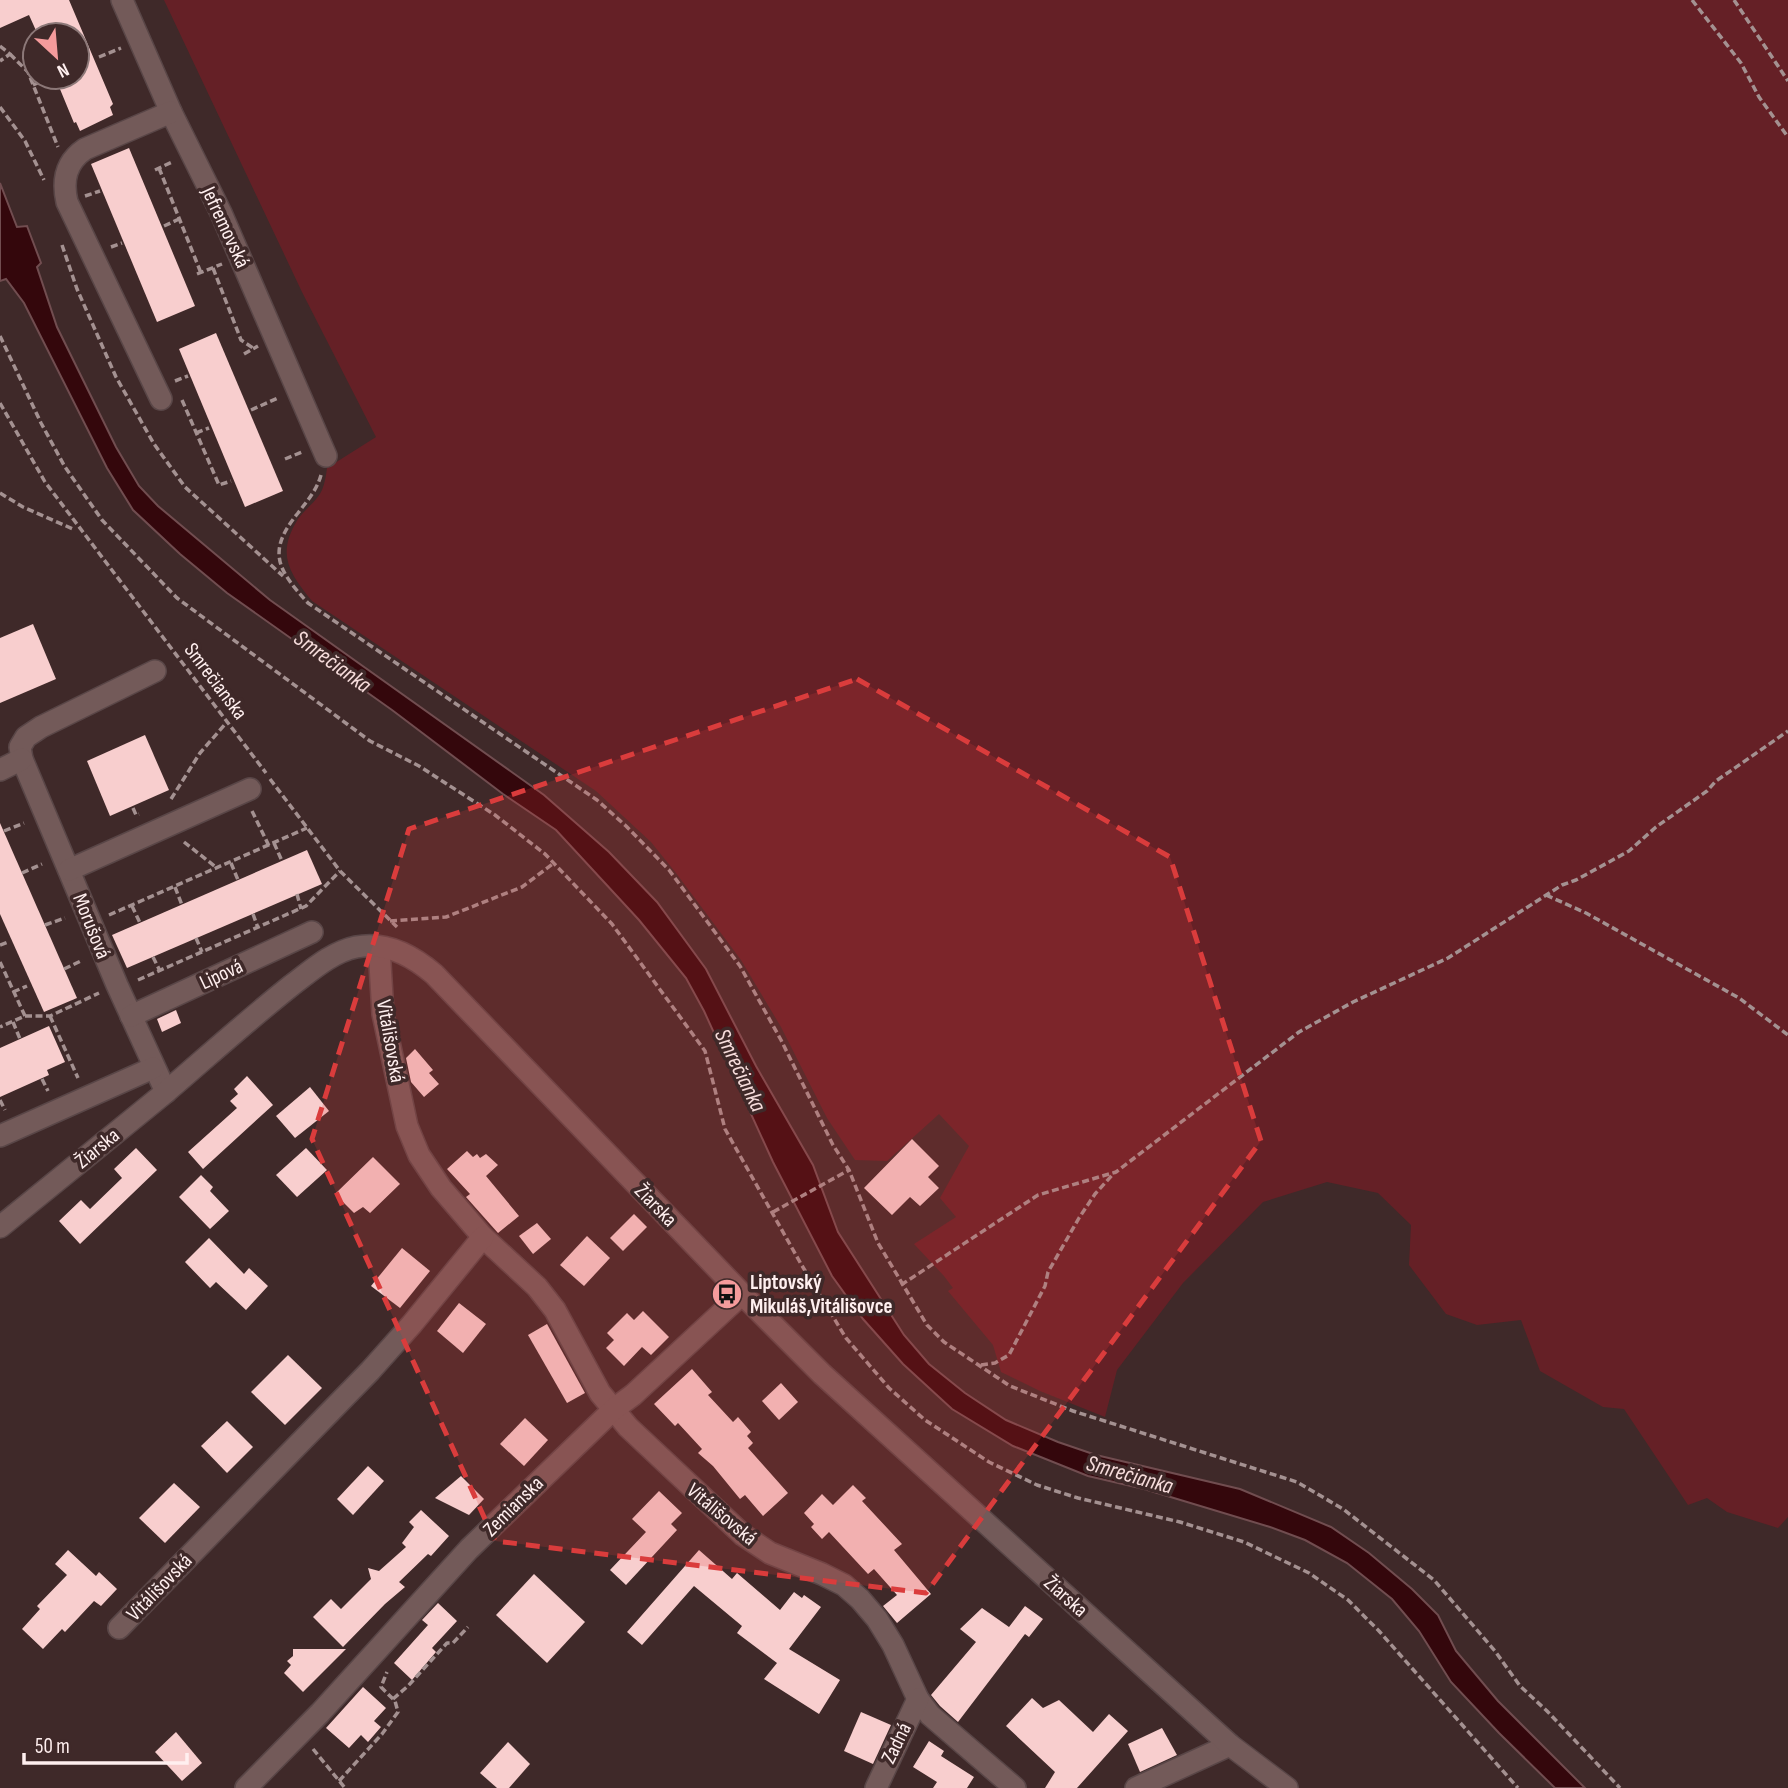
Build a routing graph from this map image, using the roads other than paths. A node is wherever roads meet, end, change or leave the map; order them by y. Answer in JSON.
{"nodes":[{"id":1,"x":122,"y":0,"type":"edge"},
{"id":2,"x":171,"y":112,"type":"junction"},
{"id":3,"x":161,"y":399,"type":"dead end"},
{"id":4,"x":316,"y":453,"type":"road end"},
{"id":5,"x":155,"y":671,"type":"dead end"},
{"id":6,"x":22,"y":759,"type":"junction"},
{"id":7,"x":0,"y":770,"type":"edge"},
{"id":8,"x":250,"y":789,"type":"dead end"},
{"id":9,"x":69,"y":870,"type":"junction"},
{"id":10,"x":312,"y":932,"type":"dead end"},
{"id":11,"x":379,"y":947,"type":"junction"},
{"id":12,"x":131,"y":1016,"type":"junction"},
{"id":13,"x":153,"y":1068,"type":"junction"},
{"id":14,"x":166,"y":1092,"type":"junction"},
{"id":15,"x":0,"y":1136,"type":"edge"},
{"id":16,"x":0,"y":1227,"type":"edge"},
{"id":17,"x":483,"y":1237,"type":"junction"},
{"id":18,"x":742,"y":1294,"type":"junction"},
{"id":19,"x":614,"y":1409,"type":"junction"},
{"id":20,"x":119,"y":1628,"type":"dead end"},
{"id":21,"x":918,"y":1699,"type":"junction"},
{"id":22,"x":1230,"y":1745,"type":"junction"},
{"id":23,"x":246,"y":1788,"type":"edge"},
{"id":24,"x":876,"y":1788,"type":"edge"},
{"id":25,"x":1015,"y":1788,"type":"edge"},
{"id":26,"x":1136,"y":1788,"type":"edge"},
{"id":27,"x":1287,"y":1788,"type":"edge"}],
"edges":[{"from":1,"to":2,"type":"street","name":"Jefremovská"},
{"from":2,"to":3,"type":"street"},
{"from":2,"to":4,"type":"street","name":"Jefremovská"},
{"from":5,"to":6,"type":"street"},
{"from":6,"to":7,"type":"street"},
{"from":6,"to":9,"type":"street","name":"Morušová"},
{"from":8,"to":9,"type":"street"},
{"from":9,"to":12,"type":"street","name":"Morušová"},
{"from":10,"to":12,"type":"street","name":"Lipová"},
{"from":11,"to":14,"type":"street","name":"Žiarska"},
{"from":11,"to":17,"type":"street","name":"Vitálišovská"},
{"from":11,"to":18,"type":"street","name":"Žiarska"},
{"from":12,"to":13,"type":"street","name":"Morušová"},
{"from":13,"to":14,"type":"street","name":"Morušová"},
{"from":13,"to":15,"type":"street"},
{"from":14,"to":16,"type":"street","name":"Žiarska"},
{"from":17,"to":19,"type":"street","name":"Vitálišovská"},
{"from":17,"to":20,"type":"street","name":"Vitálišovská"},
{"from":18,"to":19,"type":"street","name":"Zemianska"},
{"from":18,"to":22,"type":"street","name":"Žiarska"},
{"from":19,"to":21,"type":"street","name":"Vitálišovská"},
{"from":19,"to":23,"type":"street","name":"Zemianska"},
{"from":21,"to":24,"type":"street","name":"Zadná"},
{"from":21,"to":25,"type":"street","name":"Vitálišovská"},
{"from":22,"to":26,"type":"street"},
{"from":22,"to":27,"type":"street","name":"Žiarska"}]}
